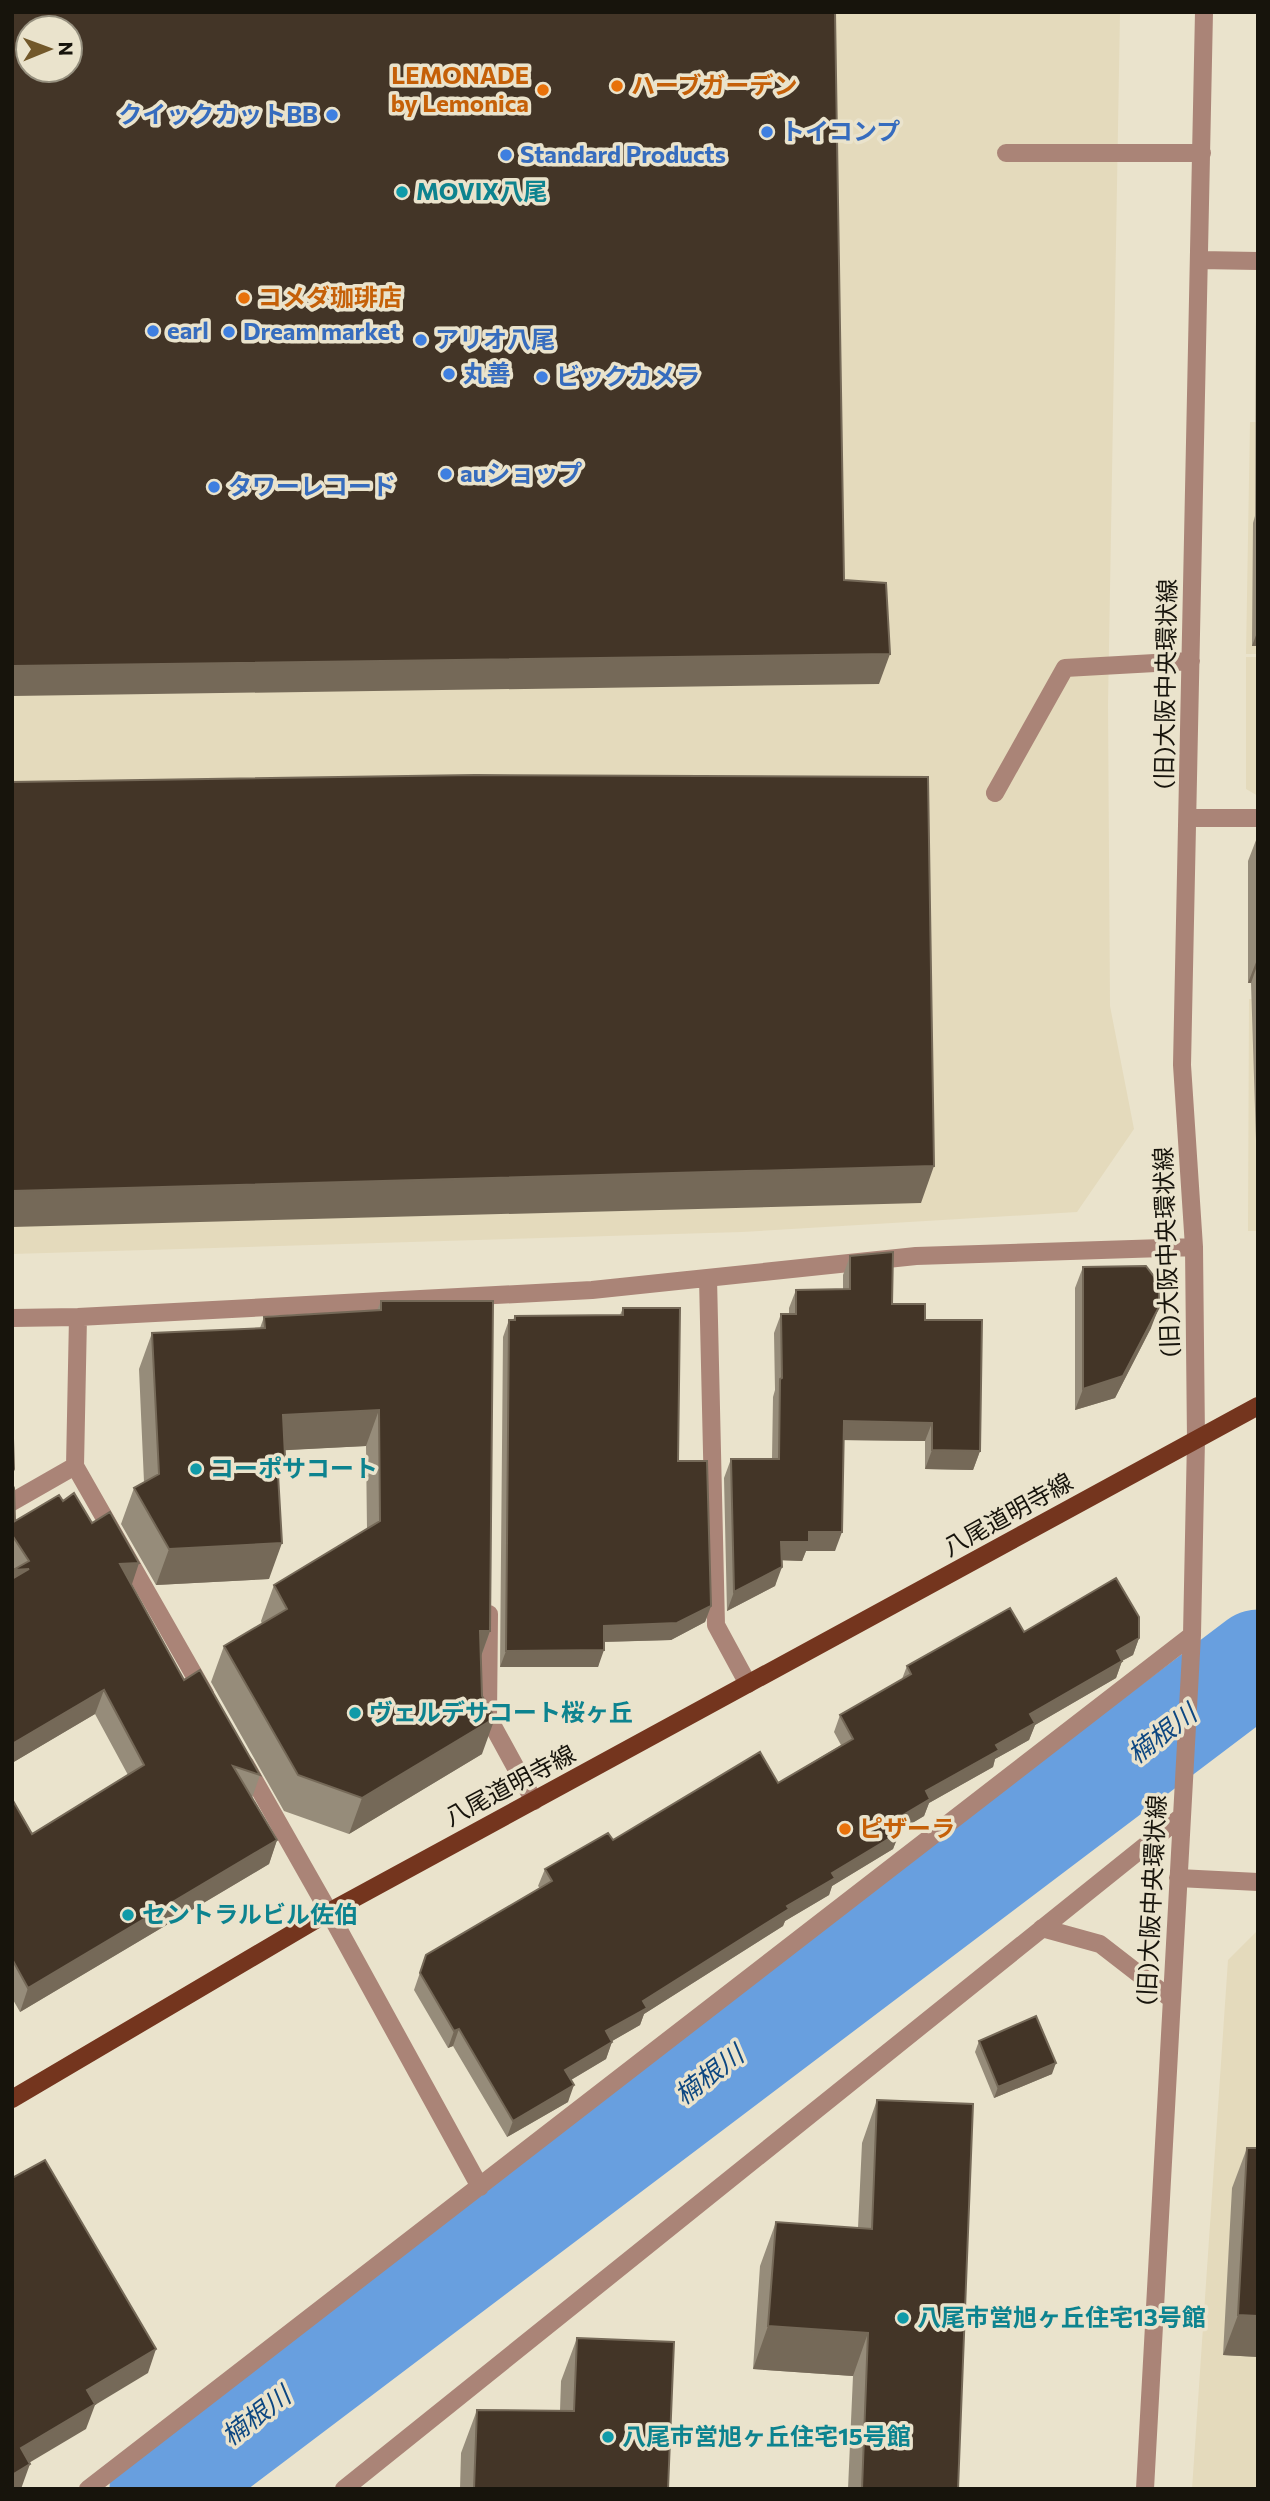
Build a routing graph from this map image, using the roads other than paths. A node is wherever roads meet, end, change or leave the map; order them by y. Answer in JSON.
{"nodes":[{"id":1,"x":1205,"y":12,"type":"edge"},
{"id":2,"x":1006,"y":153,"type":"dead end"},
{"id":3,"x":1202,"y":153,"type":"junction"},
{"id":4,"x":1200,"y":260,"type":"junction"},
{"id":5,"x":1258,"y":261,"type":"edge"},
{"id":6,"x":1191,"y":661,"type":"junction"},
{"id":7,"x":995,"y":793,"type":"dead end"},
{"id":8,"x":1188,"y":818,"type":"junction"},
{"id":9,"x":1258,"y":818,"type":"edge"},
{"id":10,"x":1194,"y":1247,"type":"junction"},
{"id":11,"x":708,"y":1278,"type":"junction"},
{"id":12,"x":78,"y":1317,"type":"junction"},
{"id":13,"x":12,"y":1318,"type":"edge"},
{"id":14,"x":1258,"y":1406,"type":"edge"},
{"id":15,"x":1196,"y":1439,"type":"junction"},
{"id":16,"x":75,"y":1466,"type":"junction"},
{"id":17,"x":12,"y":1502,"type":"edge"},
{"id":18,"x":489,"y":1594,"type":"edge"},
{"id":19,"x":1192,"y":1635,"type":"junction"},
{"id":20,"x":748,"y":1684,"type":"junction"},
{"id":21,"x":212,"y":1707,"type":"edge"},
{"id":22,"x":233,"y":1743,"type":"edge"},
{"id":23,"x":534,"y":1801,"type":"junction"},
{"id":24,"x":1181,"y":1817,"type":"junction"},
{"id":25,"x":1178,"y":1878,"type":"junction"},
{"id":26,"x":1258,"y":1882,"type":"edge"},
{"id":27,"x":329,"y":1912,"type":"junction"},
{"id":28,"x":1042,"y":1928,"type":"junction"},
{"id":29,"x":1171,"y":1999,"type":"junction"},
{"id":30,"x":12,"y":2099,"type":"edge"},
{"id":31,"x":480,"y":2187,"type":"junction"},
{"id":32,"x":88,"y":2489,"type":"edge"},
{"id":33,"x":344,"y":2489,"type":"edge"},
{"id":34,"x":1145,"y":2489,"type":"edge"}],
"edges":[{"from":1,"to":3,"type":"street","name":"(旧)大阪中央環状線"},
{"from":2,"to":3,"type":"street"},
{"from":3,"to":4,"type":"street","name":"(旧)大阪中央環状線"},
{"from":4,"to":5,"type":"street"},
{"from":4,"to":6,"type":"street","name":"(旧)大阪中央環状線"},
{"from":6,"to":7,"type":"street"},
{"from":6,"to":8,"type":"street","name":"(旧)大阪中央環状線"},
{"from":8,"to":9,"type":"street"},
{"from":8,"to":10,"type":"street","name":"(旧)大阪中央環状線"},
{"from":10,"to":11,"type":"street"},
{"from":10,"to":15,"type":"street","name":"(旧)大阪中央環状線"},
{"from":11,"to":12,"type":"street"},
{"from":11,"to":20,"type":"street"},
{"from":12,"to":13,"type":"street"},
{"from":12,"to":16,"type":"street"},
{"from":14,"to":15,"type":"main road","name":"八尾道明寺線"},
{"from":15,"to":19,"type":"street","name":"(旧)大阪中央環状線"},
{"from":15,"to":20,"type":"main road","name":"八尾道明寺線"},
{"from":16,"to":17,"type":"street"},
{"from":16,"to":21,"type":"street"},
{"from":18,"to":23,"type":"street"},
{"from":19,"to":24,"type":"street","name":"(旧)大阪中央環状線"},
{"from":19,"to":31,"type":"street"},
{"from":20,"to":23,"type":"main road","name":"八尾道明寺線"},
{"from":22,"to":27,"type":"street"},
{"from":23,"to":27,"type":"main road","name":"八尾道明寺線"},
{"from":24,"to":25,"type":"street","name":"(旧)大阪中央環状線"},
{"from":24,"to":28,"type":"street"},
{"from":25,"to":26,"type":"street"},
{"from":25,"to":29,"type":"street","name":"(旧)大阪中央環状線"},
{"from":27,"to":30,"type":"main road","name":"八尾道明寺線"},
{"from":27,"to":31,"type":"street"},
{"from":28,"to":29,"type":"street"},
{"from":28,"to":33,"type":"street"},
{"from":29,"to":34,"type":"street","name":"(旧)大阪中央環状線"},
{"from":31,"to":32,"type":"street"}]}
